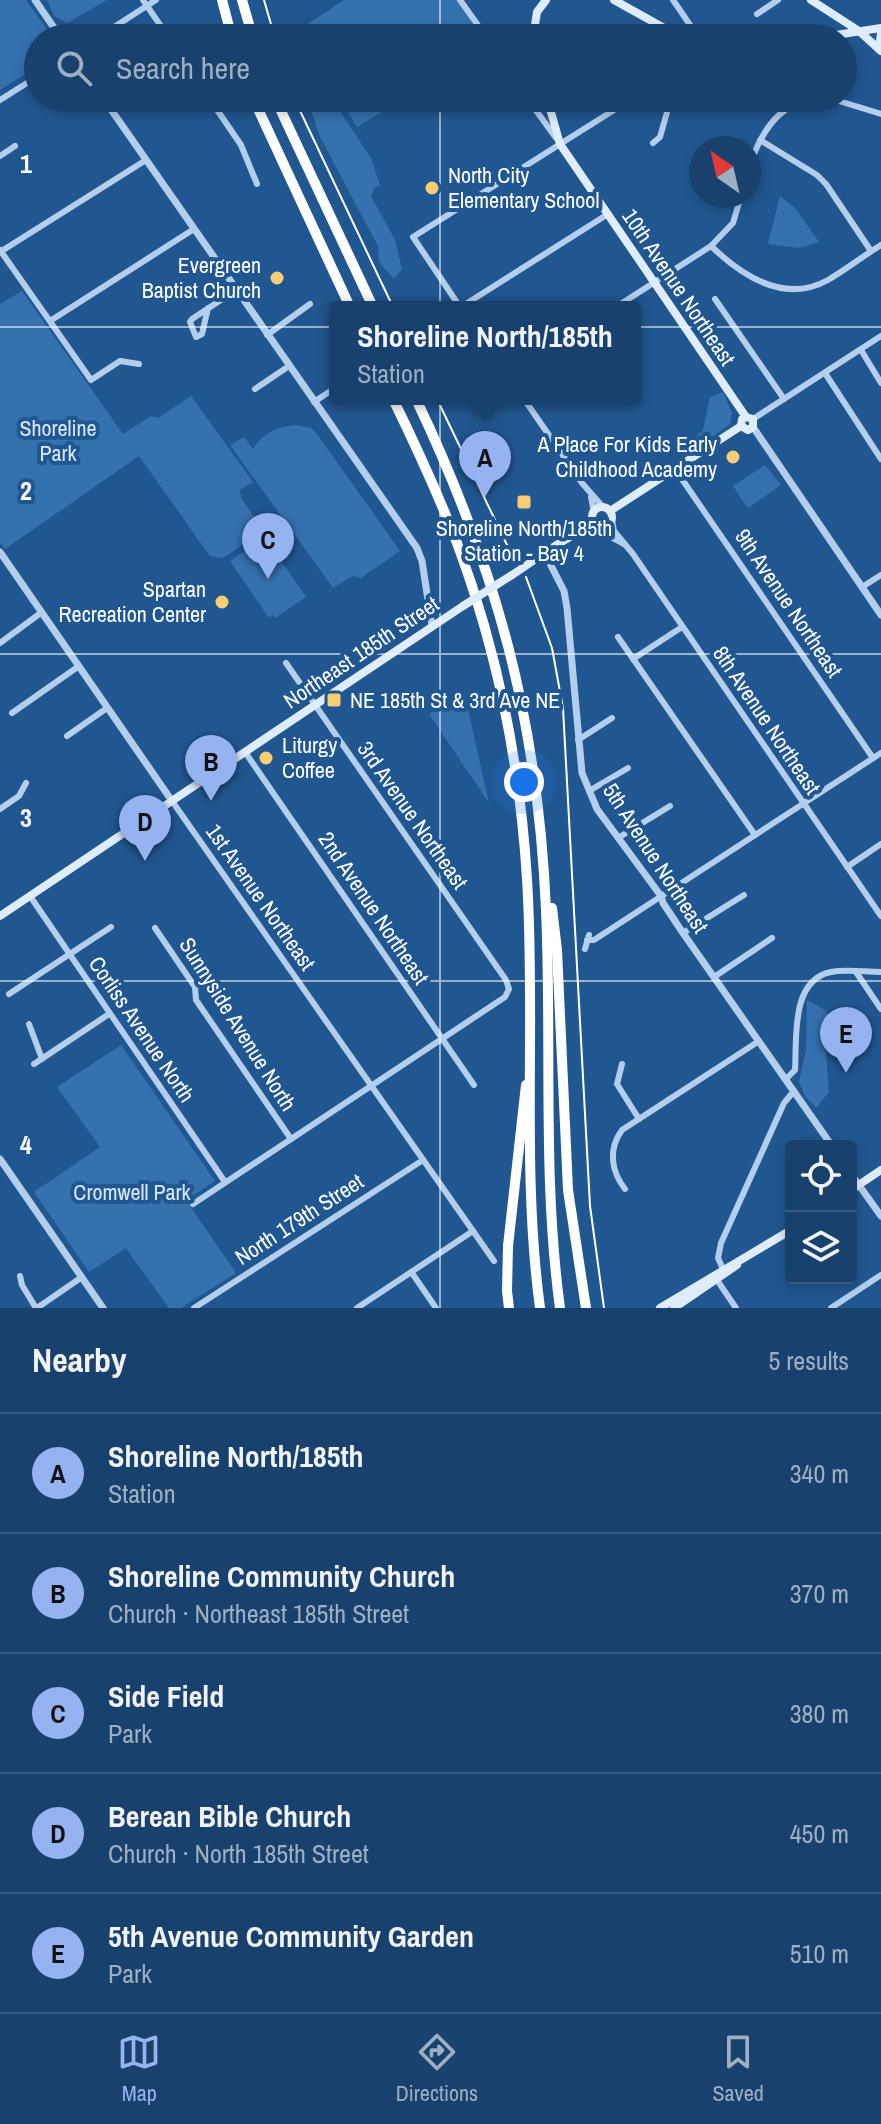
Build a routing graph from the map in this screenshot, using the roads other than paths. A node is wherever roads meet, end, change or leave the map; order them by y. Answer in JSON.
{"nodes":[{"id":1,"x":35,"y":0,"type":"edge"},
{"id":2,"x":156,"y":0,"type":"edge"},
{"id":3,"x":222,"y":0,"type":"edge"},
{"id":4,"x":242,"y":0,"type":"edge"},
{"id":5,"x":460,"y":0,"type":"edge"},
{"id":6,"x":546,"y":0,"type":"edge"},
{"id":7,"x":614,"y":0,"type":"edge"},
{"id":8,"x":673,"y":0,"type":"edge"},
{"id":9,"x":778,"y":0,"type":"edge"},
{"id":10,"x":811,"y":0,"type":"edge"},
{"id":11,"x":145,"y":3,"type":"edge"},
{"id":12,"x":757,"y":14,"type":"dead end"},
{"id":13,"x":51,"y":24,"type":"edge"},
{"id":14,"x":116,"y":24,"type":"edge"},
{"id":15,"x":159,"y":24,"type":"edge"},
{"id":16,"x":228,"y":24,"type":"edge"},
{"id":17,"x":249,"y":24,"type":"edge"},
{"id":18,"x":477,"y":24,"type":"edge"},
{"id":19,"x":535,"y":24,"type":"edge"},
{"id":20,"x":657,"y":24,"type":"edge"},
{"id":21,"x":689,"y":24,"type":"edge"},
{"id":22,"x":848,"y":24,"type":"edge"},
{"id":23,"x":881,"y":30,"type":"edge"},
{"id":24,"x":859,"y":31,"type":"joint"},
{"id":25,"x":880,"y":50,"type":"edge"},
{"id":26,"x":24,"y":85,"type":"edge"},
{"id":27,"x":0,"y":100,"type":"edge"},
{"id":28,"x":857,"y":107,"type":"edge"},
{"id":29,"x":113,"y":112,"type":"edge"},
{"id":30,"x":219,"y":112,"type":"edge"},
{"id":31,"x":259,"y":112,"type":"edge"},
{"id":32,"x":282,"y":112,"type":"edge"},
{"id":33,"x":537,"y":112,"type":"edge"},
{"id":34,"x":551,"y":112,"type":"edge"},
{"id":35,"x":611,"y":112,"type":"edge"},
{"id":36,"x":667,"y":112,"type":"edge"},
{"id":37,"x":781,"y":112,"type":"edge"},
{"id":38,"x":881,"y":114,"type":"edge"},
{"id":39,"x":761,"y":139,"type":"edge"},
{"id":40,"x":761,"y":141,"type":"edge"},
{"id":41,"x":653,"y":143,"type":"dead end"},
{"id":42,"x":560,"y":144,"type":"junction"},
{"id":43,"x":15,"y":146,"type":"dead end"},
{"id":44,"x":0,"y":156,"type":"edge"},
{"id":45,"x":146,"y":160,"type":"junction"},
{"id":46,"x":257,"y":184,"type":"dead end"},
{"id":47,"x":737,"y":208,"type":"edge"},
{"id":48,"x":608,"y":214,"type":"junction"},
{"id":49,"x":194,"y":229,"type":"junction"},
{"id":50,"x":881,"y":245,"type":"edge"},
{"id":51,"x":711,"y":246,"type":"junction"},
{"id":52,"x":871,"y":251,"type":"junction"},
{"id":53,"x":0,"y":252,"type":"edge"},
{"id":54,"x":654,"y":283,"type":"junction"},
{"id":55,"x":236,"y":290,"type":"junction"},
{"id":56,"x":715,"y":299,"type":"dead end"},
{"id":57,"x":347,"y":301,"type":"edge"},
{"id":58,"x":370,"y":301,"type":"edge"},
{"id":59,"x":456,"y":301,"type":"edge"},
{"id":60,"x":470,"y":301,"type":"edge"},
{"id":61,"x":626,"y":301,"type":"edge"},
{"id":62,"x":310,"y":304,"type":"dead end"},
{"id":63,"x":208,"y":308,"type":"dead end"},
{"id":64,"x":50,"y":321,"type":"junction"},
{"id":65,"x":267,"y":335,"type":"junction"},
{"id":66,"x":881,"y":336,"type":"edge"},
{"id":67,"x":861,"y":350,"type":"junction"},
{"id":68,"x":139,"y":364,"type":"dead end"},
{"id":69,"x":289,"y":366,"type":"junction"},
{"id":70,"x":825,"y":373,"type":"junction"},
{"id":71,"x":881,"y":383,"type":"edge"},
{"id":72,"x":255,"y":389,"type":"dead end"},
{"id":73,"x":329,"y":392,"type":"edge"},
{"id":74,"x":784,"y":399,"type":"junction"},
{"id":75,"x":314,"y":402,"type":"junction"},
{"id":76,"x":396,"y":405,"type":"edge"},
{"id":77,"x":419,"y":405,"type":"edge"},
{"id":78,"x":528,"y":405,"type":"edge"},
{"id":79,"x":751,"y":421,"type":"junction"},
{"id":80,"x":881,"y":459,"type":"edge"},
{"id":81,"x":675,"y":469,"type":"junction"},
{"id":82,"x":590,"y":493,"type":"junction"},
{"id":83,"x":608,"y":513,"type":"junction"},
{"id":84,"x":593,"y":514,"type":"junction"},
{"id":85,"x":599,"y":526,"type":"junction"},
{"id":86,"x":572,"y":536,"type":"junction"},
{"id":87,"x":624,"y":544,"type":"junction"},
{"id":88,"x":0,"y":552,"type":"edge"},
{"id":89,"x":545,"y":554,"type":"junction"},
{"id":90,"x":881,"y":575,"type":"edge"},
{"id":91,"x":862,"y":587,"type":"junction"},
{"id":92,"x":42,"y":612,"type":"junction"},
{"id":93,"x":881,"y":615,"type":"edge"},
{"id":94,"x":432,"y":626,"type":"junction"},
{"id":95,"x":682,"y":627,"type":"junction"},
{"id":96,"x":618,"y":637,"type":"dead end"},
{"id":97,"x":0,"y":643,"type":"edge"},
{"id":98,"x":633,"y":659,"type":"junction"},
{"id":99,"x":286,"y":663,"type":"dead end"},
{"id":100,"x":79,"y":666,"type":"junction"},
{"id":101,"x":314,"y":705,"type":"junction"},
{"id":102,"x":107,"y":708,"type":"junction"},
{"id":103,"x":12,"y":713,"type":"dead end"},
{"id":104,"x":612,"y":718,"type":"dead end"},
{"id":105,"x":67,"y":736,"type":"dead end"},
{"id":106,"x":578,"y":740,"type":"junction"},
{"id":107,"x":245,"y":752,"type":"junction"},
{"id":108,"x":881,"y":753,"type":"edge"},
{"id":109,"x":873,"y":758,"type":"junction"},
{"id":110,"x":628,"y":768,"type":"dead end"},
{"id":111,"x":26,"y":783,"type":"dead end"},
{"id":112,"x":589,"y":791,"type":"junction"},
{"id":113,"x":172,"y":801,"type":"junction"},
{"id":114,"x":802,"y":804,"type":"junction"},
{"id":115,"x":670,"y":806,"type":"dead end"},
{"id":116,"x":0,"y":809,"type":"edge"},
{"id":117,"x":755,"y":835,"type":"junction"},
{"id":118,"x":618,"y":838,"type":"junction"},
{"id":119,"x":881,"y":844,"type":"edge"},
{"id":120,"x":847,"y":867,"type":"junction"},
{"id":121,"x":544,"y":872,"type":"junction"},
{"id":122,"x":744,"y":895,"type":"dead end"},
{"id":123,"x":30,"y":896,"type":"junction"},
{"id":124,"x":661,"y":896,"type":"junction"},
{"id":125,"x":0,"y":916,"type":"edge"},
{"id":126,"x":881,"y":916,"type":"edge"},
{"id":127,"x":111,"y":927,"type":"dead end"},
{"id":128,"x":155,"y":928,"type":"dead end"},
{"id":129,"x":683,"y":933,"type":"junction"},
{"id":130,"x":772,"y":938,"type":"dead end"},
{"id":131,"x":585,"y":949,"type":"dead end"},
{"id":132,"x":70,"y":954,"type":"junction"},
{"id":133,"x":856,"y":972,"type":"junction"},
{"id":134,"x":881,"y":972,"type":"edge"},
{"id":135,"x":714,"y":977,"type":"junction"},
{"id":136,"x":9,"y":994,"type":"dead end"},
{"id":137,"x":881,"y":1009,"type":"edge"},
{"id":138,"x":109,"y":1014,"type":"junction"},
{"id":139,"x":29,"y":1024,"type":"dead end"},
{"id":140,"x":442,"y":1040,"type":"junction"},
{"id":141,"x":759,"y":1041,"type":"junction"},
{"id":142,"x":42,"y":1059,"type":"junction"},
{"id":143,"x":530,"y":1060,"type":"junction"},
{"id":144,"x":34,"y":1064,"type":"dead end"},
{"id":145,"x":622,"y":1064,"type":"dead end"},
{"id":146,"x":786,"y":1079,"type":"junction"},
{"id":147,"x":371,"y":1085,"type":"junction"},
{"id":148,"x":474,"y":1085,"type":"dead end"},
{"id":149,"x":794,"y":1091,"type":"junction"},
{"id":150,"x":639,"y":1119,"type":"junction"},
{"id":151,"x":291,"y":1139,"type":"junction"},
{"id":152,"x":828,"y":1140,"type":"edge"},
{"id":153,"x":0,"y":1159,"type":"edge"},
{"id":154,"x":423,"y":1160,"type":"junction"},
{"id":155,"x":881,"y":1170,"type":"edge"},
{"id":156,"x":225,"y":1182,"type":"junction"},
{"id":157,"x":857,"y":1186,"type":"edge"},
{"id":158,"x":625,"y":1189,"type":"dead end"},
{"id":159,"x":857,"y":1189,"type":"edge"},
{"id":160,"x":193,"y":1204,"type":"dead end"},
{"id":161,"x":881,"y":1216,"type":"edge"},
{"id":162,"x":473,"y":1231,"type":"junction"},
{"id":163,"x":785,"y":1234,"type":"edge"},
{"id":164,"x":494,"y":1261,"type":"dead end"},
{"id":165,"x":741,"y":1261,"type":"junction"},
{"id":166,"x":723,"y":1269,"type":"junction"},
{"id":167,"x":412,"y":1273,"type":"junction"},
{"id":168,"x":881,"y":1275,"type":"edge"},
{"id":169,"x":20,"y":1276,"type":"dead end"},
{"id":170,"x":82,"y":1277,"type":"junction"},
{"id":171,"x":717,"y":1280,"type":"junction"},
{"id":172,"x":835,"y":1307,"type":"edge"},
{"id":173,"x":36,"y":1308,"type":"edge"},
{"id":174,"x":103,"y":1308,"type":"edge"},
{"id":175,"x":194,"y":1308,"type":"edge"},
{"id":176,"x":357,"y":1308,"type":"edge"},
{"id":177,"x":436,"y":1308,"type":"edge"},
{"id":178,"x":509,"y":1308,"type":"edge"},
{"id":179,"x":540,"y":1308,"type":"edge"},
{"id":180,"x":560,"y":1308,"type":"edge"},
{"id":181,"x":586,"y":1308,"type":"edge"},
{"id":182,"x":660,"y":1308,"type":"edge"},
{"id":183,"x":674,"y":1308,"type":"edge"},
{"id":184,"x":736,"y":1308,"type":"edge"}],
"edges":[{"from":1,"to":13,"type":"street"},
{"from":2,"to":11,"type":"street"},
{"from":3,"to":16,"type":"highway"},
{"from":4,"to":17,"type":"highway"},
{"from":5,"to":18,"type":"street"},
{"from":6,"to":19,"type":"main road"},
{"from":7,"to":20,"type":"main road"},
{"from":8,"to":21,"type":"street"},
{"from":9,"to":12,"type":"street"},
{"from":10,"to":22,"type":"main road"},
{"from":11,"to":14,"type":"street"},
{"from":11,"to":15,"type":"street"},
{"from":23,"to":24,"type":"main road"},
{"from":23,"to":25,"type":"main road"},
{"from":24,"to":25,"type":"main road"},
{"from":26,"to":27,"type":"street"},
{"from":28,"to":38,"type":"street"},
{"from":29,"to":45,"type":"street"},
{"from":30,"to":46,"type":"street"},
{"from":31,"to":57,"type":"highway"},
{"from":32,"to":58,"type":"highway"},
{"from":33,"to":42,"type":"street","name":"10th Avenue Northeast"},
{"from":34,"to":42,"type":"main road"},
{"from":35,"to":42,"type":"street"},
{"from":36,"to":41,"type":"street"},
{"from":37,"to":39,"type":"street"},
{"from":40,"to":52,"type":"street"},
{"from":42,"to":48,"type":"main road","name":"10th Avenue Northeast"},
{"from":42,"to":59,"type":"street"},
{"from":43,"to":44,"type":"street"},
{"from":45,"to":49,"type":"street"},
{"from":45,"to":53,"type":"street"},
{"from":47,"to":51,"type":"street"},
{"from":48,"to":54,"type":"main road","name":"10th Avenue Northeast"},
{"from":48,"to":60,"type":"street"},
{"from":49,"to":55,"type":"street"},
{"from":49,"to":64,"type":"street"},
{"from":50,"to":52,"type":"street"},
{"from":51,"to":52,"type":"street"},
{"from":51,"to":54,"type":"street"},
{"from":53,"to":64,"type":"street"},
{"from":54,"to":61,"type":"street"},
{"from":54,"to":79,"type":"main road","name":"10th Avenue Northeast"},
{"from":55,"to":63,"type":"street"},
{"from":55,"to":65,"type":"street"},
{"from":56,"to":74,"type":"street"},
{"from":62,"to":65,"type":"street"},
{"from":64,"to":68,"type":"street"},
{"from":65,"to":69,"type":"street"},
{"from":66,"to":67,"type":"street"},
{"from":67,"to":70,"type":"street"},
{"from":67,"to":71,"type":"street"},
{"from":69,"to":72,"type":"street"},
{"from":69,"to":75,"type":"street"},
{"from":70,"to":74,"type":"street"},
{"from":70,"to":80,"type":"street"},
{"from":73,"to":75,"type":"street"},
{"from":74,"to":79,"type":"street"},
{"from":75,"to":94,"type":"street"},
{"from":76,"to":143,"type":"highway"},
{"from":77,"to":121,"type":"highway"},
{"from":78,"to":82,"type":"street","name":"8th Avenue Northeast"},
{"from":79,"to":81,"type":"main road"},
{"from":79,"to":91,"type":"street","name":"10th Avenue Northeast"},
{"from":81,"to":83,"type":"main road"},
{"from":81,"to":109,"type":"street","name":"9th Avenue Northeast"},
{"from":82,"to":83,"type":"street","name":"8th Avenue Northeast"},
{"from":82,"to":84,"type":"street","name":"8th Avenue Northeast"},
{"from":83,"to":84,"type":"main road","name":"Northeast 185th Street"},
{"from":83,"to":85,"type":"main road","name":"Northeast 185th Street"},
{"from":83,"to":87,"type":"street","name":"8th Avenue Northeast"},
{"from":84,"to":85,"type":"main road"},
{"from":84,"to":86,"type":"main road","name":"Northeast 185th Street"},
{"from":85,"to":86,"type":"main road","name":"Northeast 185th Street"},
{"from":85,"to":87,"type":"street","name":"8th Avenue Northeast"},
{"from":86,"to":89,"type":"main road","name":"Northeast 185th Street"},
{"from":87,"to":95,"type":"street","name":"8th Avenue Northeast"},
{"from":88,"to":92,"type":"street","name":"1st Avenue Northeast"},
{"from":89,"to":94,"type":"main road","name":"Northeast 185th Street","bridge":true},
{"from":89,"to":106,"type":"street","name":"5th Avenue Northeast"},
{"from":90,"to":91,"type":"street"},
{"from":91,"to":93,"type":"street","name":"10th Avenue Northeast"},
{"from":92,"to":97,"type":"street"},
{"from":92,"to":100,"type":"street","name":"1st Avenue Northeast"},
{"from":94,"to":101,"type":"main road","name":"Northeast 185th Street"},
{"from":95,"to":98,"type":"street"},
{"from":95,"to":114,"type":"street","name":"8th Avenue Northeast"},
{"from":96,"to":98,"type":"street"},
{"from":98,"to":117,"type":"street"},
{"from":99,"to":101,"type":"street","name":"3rd Avenue Northeast"},
{"from":100,"to":102,"type":"street","name":"1st Avenue Northeast"},
{"from":100,"to":103,"type":"street"},
{"from":101,"to":107,"type":"main road","name":"Northeast 185th Street"},
{"from":101,"to":140,"type":"street","name":"3rd Avenue Northeast"},
{"from":102,"to":105,"type":"street"},
{"from":102,"to":113,"type":"street","name":"1st Avenue Northeast"},
{"from":104,"to":106,"type":"street"},
{"from":106,"to":112,"type":"street","name":"5th Avenue Northeast"},
{"from":107,"to":113,"type":"main road","name":"Northeast 185th Street"},
{"from":107,"to":140,"type":"street","name":"2nd Avenue Northeast"},
{"from":108,"to":109,"type":"street"},
{"from":109,"to":114,"type":"street"},
{"from":110,"to":112,"type":"street"},
{"from":111,"to":116,"type":"street"},
{"from":112,"to":118,"type":"street","name":"5th Avenue Northeast"},
{"from":113,"to":123,"type":"main road","name":"Northeast 185th Street"},
{"from":113,"to":147,"type":"street","name":"1st Avenue Northeast"},
{"from":114,"to":117,"type":"street"},
{"from":114,"to":120,"type":"street","name":"8th Avenue Northeast"},
{"from":115,"to":118,"type":"street"},
{"from":117,"to":124,"type":"street"},
{"from":118,"to":124,"type":"street","name":"5th Avenue Northeast"},
{"from":119,"to":120,"type":"street"},
{"from":120,"to":126,"type":"street","name":"8th Avenue Northeast"},
{"from":121,"to":180,"type":"highway"},
{"from":121,"to":181,"type":"highway"},
{"from":122,"to":129,"type":"street"},
{"from":123,"to":125,"type":"main road","name":"Northeast 185th Street"},
{"from":123,"to":132,"type":"street","name":"Corliss Avenue North"},
{"from":124,"to":129,"type":"street","name":"5th Avenue Northeast"},
{"from":124,"to":131,"type":"street"},
{"from":127,"to":132,"type":"street"},
{"from":128,"to":151,"type":"street","name":"Sunnyside Avenue North"},
{"from":129,"to":135,"type":"street","name":"5th Avenue Northeast"},
{"from":130,"to":135,"type":"street"},
{"from":132,"to":136,"type":"street"},
{"from":132,"to":138,"type":"street","name":"Corliss Avenue North"},
{"from":133,"to":134,"type":"street"},
{"from":133,"to":137,"type":"street"},
{"from":133,"to":146,"type":"street"},
{"from":135,"to":141,"type":"street","name":"5th Avenue Northeast"},
{"from":138,"to":142,"type":"street"},
{"from":138,"to":156,"type":"street","name":"Corliss Avenue North"},
{"from":139,"to":142,"type":"street"},
{"from":140,"to":147,"type":"street"},
{"from":140,"to":148,"type":"street","name":"2nd Avenue Northeast"},
{"from":141,"to":146,"type":"street","name":"5th Avenue Northeast"},
{"from":141,"to":150,"type":"street"},
{"from":142,"to":144,"type":"street"},
{"from":143,"to":178,"type":"highway"},
{"from":143,"to":179,"type":"highway"},
{"from":145,"to":150,"type":"street"},
{"from":146,"to":149,"type":"street","name":"5th Avenue Northeast"},
{"from":147,"to":151,"type":"street"},
{"from":147,"to":154,"type":"street","name":"1st Avenue Northeast"},
{"from":149,"to":152,"type":"street","name":"5th Avenue Northeast"},
{"from":149,"to":166,"type":"street"},
{"from":150,"to":158,"type":"street"},
{"from":151,"to":156,"type":"street"},
{"from":153,"to":170,"type":"street"},
{"from":154,"to":162,"type":"street","name":"1st Avenue Northeast"},
{"from":154,"to":175,"type":"street","name":"North 179th Street"},
{"from":155,"to":157,"type":"main road"},
{"from":156,"to":160,"type":"street"},
{"from":159,"to":161,"type":"street"},
{"from":162,"to":164,"type":"street","name":"1st Avenue Northeast"},
{"from":162,"to":167,"type":"street"},
{"from":163,"to":165,"type":"main road"},
{"from":165,"to":166,"type":"main road"},
{"from":165,"to":171,"type":"main road"},
{"from":166,"to":182,"type":"main road"},
{"from":167,"to":176,"type":"street"},
{"from":167,"to":177,"type":"street"},
{"from":168,"to":172,"type":"street"},
{"from":169,"to":173,"type":"street"},
{"from":170,"to":173,"type":"street"},
{"from":170,"to":174,"type":"street"},
{"from":171,"to":183,"type":"main road"},
{"from":171,"to":184,"type":"street"}]}
